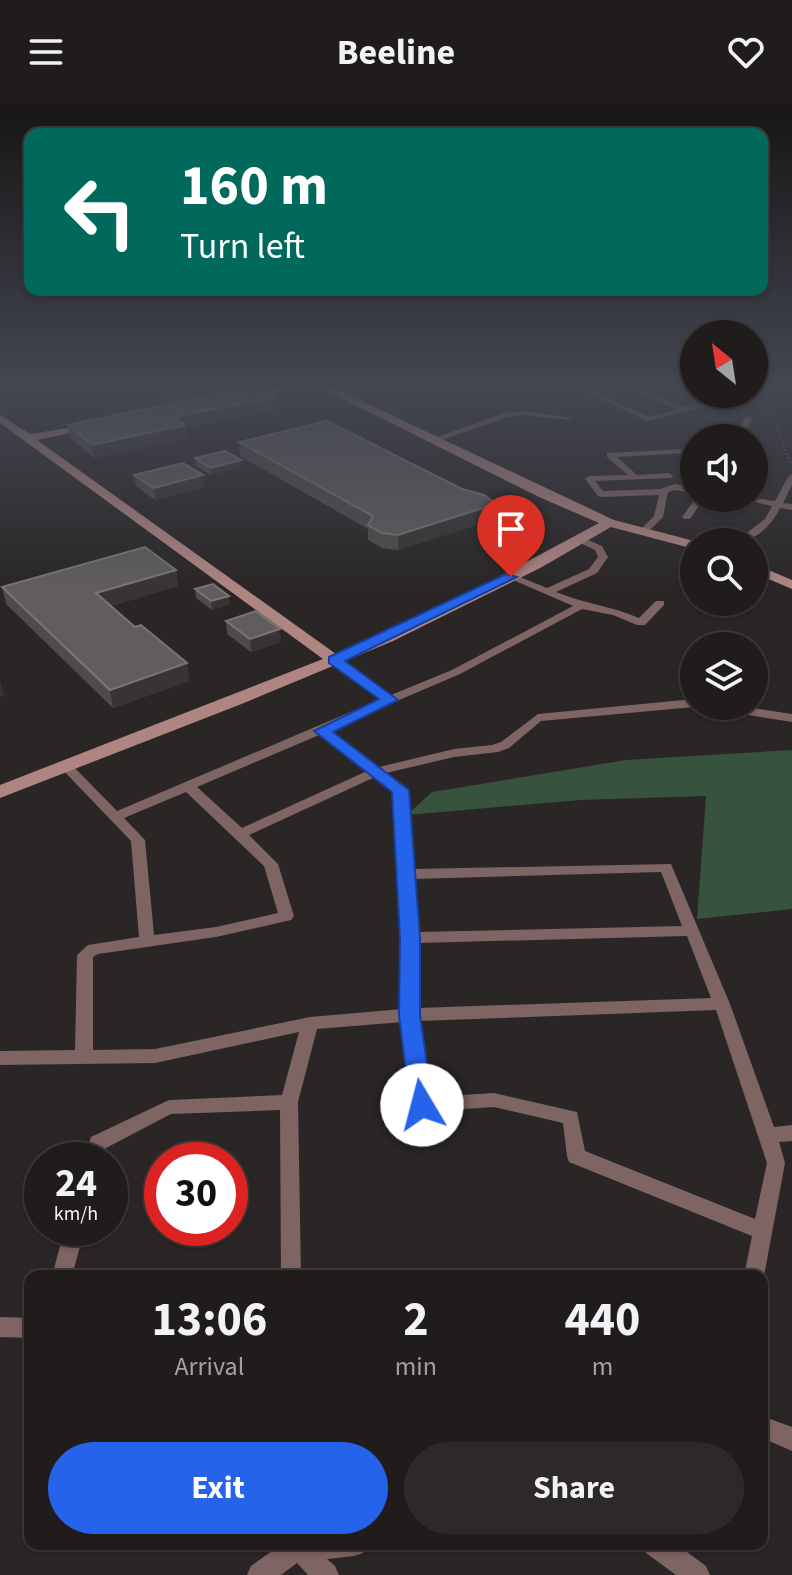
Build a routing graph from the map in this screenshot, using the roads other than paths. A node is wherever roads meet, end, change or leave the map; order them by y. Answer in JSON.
{"nodes":[{"id":1,"x":50,"y":454,"type":"edge"},
{"id":2,"x":458,"y":454,"type":"edge"},
{"id":3,"x":635,"y":454,"type":"edge"},
{"id":4,"x":681,"y":454,"type":"edge"},
{"id":5,"x":669,"y":476,"type":"junction"},
{"id":6,"x":635,"y":477,"type":"junction"},
{"id":7,"x":792,"y":477,"type":"edge"},
{"id":8,"x":666,"y":490,"type":"junction"},
{"id":9,"x":680,"y":490,"type":"edge"},
{"id":10,"x":768,"y":503,"type":"edge"},
{"id":11,"x":776,"y":504,"type":"junction"},
{"id":12,"x":792,"y":507,"type":"edge"},
{"id":13,"x":690,"y":512,"type":"edge"},
{"id":14,"x":687,"y":517,"type":"dead end"},
{"id":15,"x":609,"y":523,"type":"junction"},
{"id":16,"x":763,"y":528,"type":"edge"},
{"id":17,"x":643,"y":532,"type":"junction"},
{"id":18,"x":581,"y":540,"type":"junction"},
{"id":19,"x":680,"y":541,"type":"edge"},
{"id":20,"x":768,"y":574,"type":"edge"},
{"id":21,"x":511,"y":577,"type":"junction"},
{"id":22,"x":792,"y":585,"type":"edge"},
{"id":23,"x":547,"y":592,"type":"junction"},
{"id":24,"x":660,"y":603,"type":"dead end"},
{"id":25,"x":581,"y":606,"type":"junction"},
{"id":26,"x":334,"y":660,"type":"junction"},
{"id":27,"x":390,"y":700,"type":"junction"},
{"id":28,"x":680,"y":705,"type":"edge"},
{"id":29,"x":768,"y":714,"type":"edge"},
{"id":30,"x":792,"y":718,"type":"edge"},
{"id":31,"x":322,"y":731,"type":"junction"},
{"id":32,"x":65,"y":766,"type":"junction"},
{"id":33,"x":374,"y":772,"type":"junction"},
{"id":34,"x":189,"y":787,"type":"junction"},
{"id":35,"x":0,"y":792,"type":"edge"},
{"id":36,"x":115,"y":817,"type":"junction"},
{"id":37,"x":240,"y":834,"type":"junction"},
{"id":38,"x":407,"y":874,"type":"junction"},
{"id":39,"x":692,"y":931,"type":"junction"},
{"id":40,"x":410,"y":938,"type":"junction"},
{"id":41,"x":147,"y":941,"type":"junction"},
{"id":42,"x":722,"y":1004,"type":"junction"},
{"id":43,"x":410,"y":1015,"type":"junction"},
{"id":44,"x":310,"y":1023,"type":"junction"},
{"id":45,"x":84,"y":1057,"type":"junction"},
{"id":46,"x":1,"y":1060,"type":"edge"},
{"id":47,"x":289,"y":1102,"type":"junction"},
{"id":48,"x":792,"y":1133,"type":"edge"},
{"id":49,"x":768,"y":1135,"type":"junction"},
{"id":50,"x":100,"y":1142,"type":"edge"},
{"id":51,"x":763,"y":1231,"type":"junction"},
{"id":52,"x":70,"y":1246,"type":"edge"},
{"id":53,"x":64,"y":1270,"type":"edge"},
{"id":54,"x":291,"y":1270,"type":"edge"},
{"id":55,"x":755,"y":1270,"type":"edge"},
{"id":56,"x":0,"y":1327,"type":"edge"},
{"id":57,"x":24,"y":1328,"type":"edge"},
{"id":58,"x":768,"y":1429,"type":"edge"},
{"id":59,"x":792,"y":1439,"type":"edge"},
{"id":60,"x":290,"y":1550,"type":"edge"},
{"id":61,"x":299,"y":1550,"type":"edge"},
{"id":62,"x":663,"y":1550,"type":"edge"},
{"id":63,"x":260,"y":1575,"type":"edge"},
{"id":64,"x":326,"y":1575,"type":"edge"},
{"id":65,"x":697,"y":1575,"type":"edge"}],
"edges":[{"from":1,"to":26,"type":"street"},
{"from":2,"to":15,"type":"street"},
{"from":3,"to":6,"type":"street"},
{"from":4,"to":5,"type":"street"},
{"from":5,"to":6,"type":"street"},
{"from":5,"to":8,"type":"street"},
{"from":6,"to":8,"type":"street"},
{"from":7,"to":11,"type":"street"},
{"from":8,"to":9,"type":"street"},
{"from":8,"to":17,"type":"street"},
{"from":10,"to":11,"type":"street"},
{"from":11,"to":12,"type":"street"},
{"from":11,"to":16,"type":"street"},
{"from":13,"to":14,"type":"street"},
{"from":15,"to":17,"type":"street"},
{"from":15,"to":18,"type":"street"},
{"from":17,"to":19,"type":"street"},
{"from":18,"to":21,"type":"street"},
{"from":18,"to":23,"type":"street"},
{"from":20,"to":22,"type":"street"},
{"from":21,"to":23,"type":"street"},
{"from":21,"to":26,"type":"street"},
{"from":23,"to":25,"type":"street"},
{"from":24,"to":25,"type":"street"},
{"from":25,"to":27,"type":"street"},
{"from":26,"to":27,"type":"street"},
{"from":26,"to":32,"type":"street"},
{"from":27,"to":31,"type":"street"},
{"from":28,"to":33,"type":"street"},
{"from":29,"to":30,"type":"street"},
{"from":31,"to":33,"type":"street"},
{"from":31,"to":34,"type":"street"},
{"from":32,"to":35,"type":"street"},
{"from":32,"to":36,"type":"street"},
{"from":33,"to":37,"type":"street"},
{"from":33,"to":38,"type":"street"},
{"from":34,"to":36,"type":"street"},
{"from":34,"to":37,"type":"street"},
{"from":36,"to":41,"type":"street"},
{"from":37,"to":41,"type":"street"},
{"from":38,"to":39,"type":"street"},
{"from":38,"to":40,"type":"street"},
{"from":39,"to":40,"type":"street"},
{"from":39,"to":42,"type":"street"},
{"from":40,"to":43,"type":"street"},
{"from":41,"to":45,"type":"street"},
{"from":42,"to":43,"type":"street"},
{"from":42,"to":49,"type":"street"},
{"from":43,"to":44,"type":"street"},
{"from":43,"to":51,"type":"street"},
{"from":44,"to":45,"type":"street"},
{"from":44,"to":47,"type":"street"},
{"from":45,"to":46,"type":"street"},
{"from":47,"to":50,"type":"street"},
{"from":47,"to":54,"type":"street"},
{"from":48,"to":49,"type":"street"},
{"from":49,"to":51,"type":"street"},
{"from":51,"to":55,"type":"street"},
{"from":52,"to":53,"type":"street"},
{"from":56,"to":57,"type":"street"},
{"from":58,"to":59,"type":"street"},
{"from":60,"to":63,"type":"street"},
{"from":61,"to":64,"type":"street"},
{"from":62,"to":65,"type":"street"}]}
